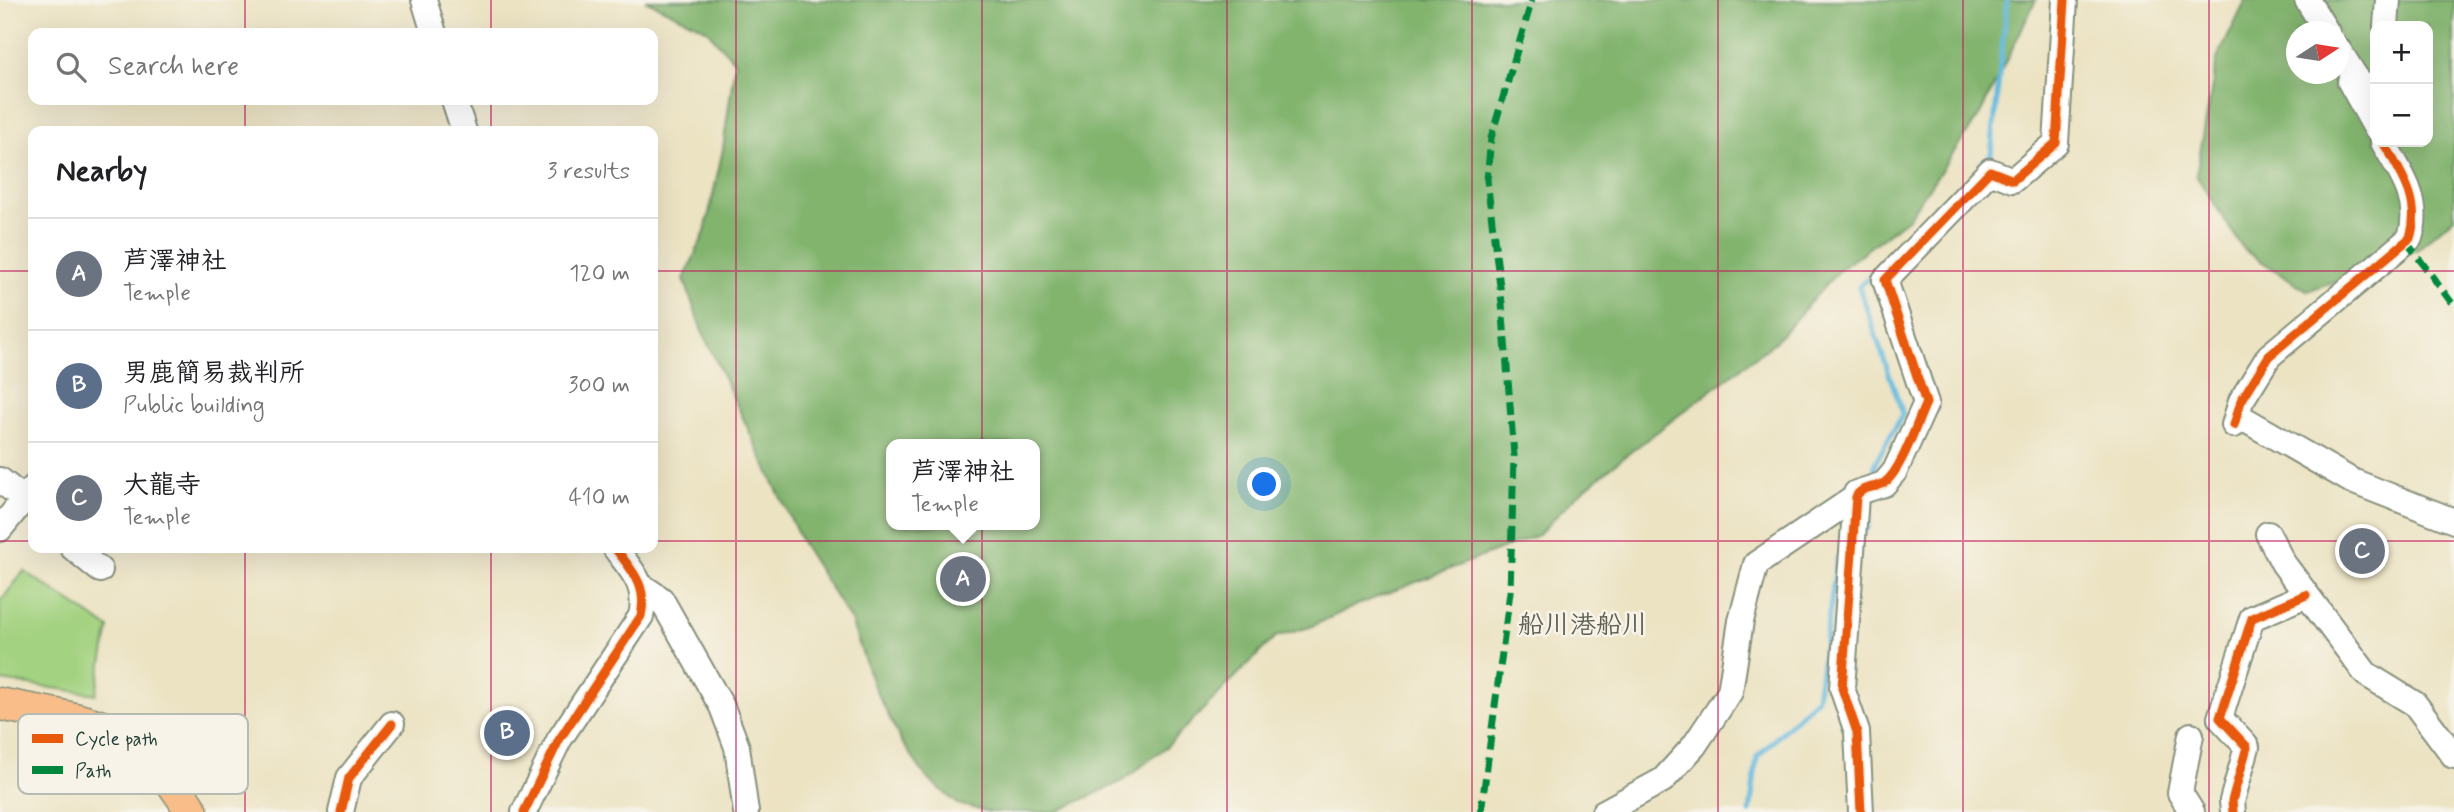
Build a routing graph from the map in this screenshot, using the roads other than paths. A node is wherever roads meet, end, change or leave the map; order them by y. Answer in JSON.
{"nodes":[{"id":1,"x":424,"y":0,"type":"edge"},
{"id":2,"x":2065,"y":0,"type":"edge"},
{"id":3,"x":2307,"y":0,"type":"edge"},
{"id":4,"x":2388,"y":0,"type":"edge"},
{"id":5,"x":2320,"y":21,"type":"edge"},
{"id":6,"x":2386,"y":21,"type":"edge"},
{"id":7,"x":432,"y":28,"type":"edge"},
{"id":8,"x":2349,"y":65,"type":"edge"},
{"id":9,"x":2350,"y":82,"type":"dead end"},
{"id":10,"x":2370,"y":87,"type":"edge"},
{"id":11,"x":456,"y":105,"type":"edge"},
{"id":12,"x":2370,"y":118,"type":"edge"},
{"id":13,"x":462,"y":126,"type":"edge"},
{"id":14,"x":2386,"y":147,"type":"edge"},
{"id":15,"x":0,"y":480,"type":"edge"},
{"id":16,"x":1856,"y":496,"type":"junction"},
{"id":17,"x":28,"y":502,"type":"edge"},
{"id":18,"x":2454,"y":521,"type":"edge"},
{"id":19,"x":0,"y":529,"type":"edge"},
{"id":20,"x":2268,"y":534,"type":"dead end"},
{"id":21,"x":79,"y":553,"type":"edge"},
{"id":22,"x":619,"y":553,"type":"edge"},
{"id":23,"x":100,"y":570,"type":"dead end"},
{"id":24,"x":643,"y":587,"type":"junction"},
{"id":25,"x":2306,"y":595,"type":"junction"},
{"id":26,"x":0,"y":704,"type":"edge"},
{"id":27,"x":46,"y":714,"type":"edge"},
{"id":28,"x":392,"y":724,"type":"dead end"},
{"id":29,"x":2191,"y":735,"type":"dead end"},
{"id":30,"x":2454,"y":756,"type":"edge"},
{"id":31,"x":178,"y":794,"type":"edge"},
{"id":32,"x":192,"y":812,"type":"edge"},
{"id":33,"x":341,"y":812,"type":"edge"},
{"id":34,"x":524,"y":812,"type":"edge"},
{"id":35,"x":746,"y":812,"type":"edge"},
{"id":36,"x":1604,"y":812,"type":"edge"},
{"id":37,"x":1861,"y":812,"type":"edge"},
{"id":38,"x":2192,"y":812,"type":"edge"},
{"id":39,"x":2233,"y":812,"type":"edge"}],
"edges":[{"from":1,"to":7,"type":"street"},
{"from":2,"to":16,"type":"street"},
{"from":3,"to":5,"type":"street"},
{"from":4,"to":6,"type":"street"},
{"from":8,"to":10,"type":"street"},
{"from":9,"to":12,"type":"street"},
{"from":11,"to":13,"type":"street"},
{"from":14,"to":18,"type":"street"},
{"from":15,"to":17,"type":"street"},
{"from":16,"to":36,"type":"street"},
{"from":16,"to":37,"type":"street"},
{"from":17,"to":19,"type":"street"},
{"from":20,"to":25,"type":"street"},
{"from":21,"to":23,"type":"street"},
{"from":22,"to":24,"type":"street"},
{"from":24,"to":34,"type":"street"},
{"from":24,"to":35,"type":"street"},
{"from":25,"to":30,"type":"street"},
{"from":25,"to":39,"type":"street"},
{"from":26,"to":27,"type":"main road"},
{"from":28,"to":33,"type":"street"},
{"from":29,"to":38,"type":"street"},
{"from":31,"to":32,"type":"main road"}]}
